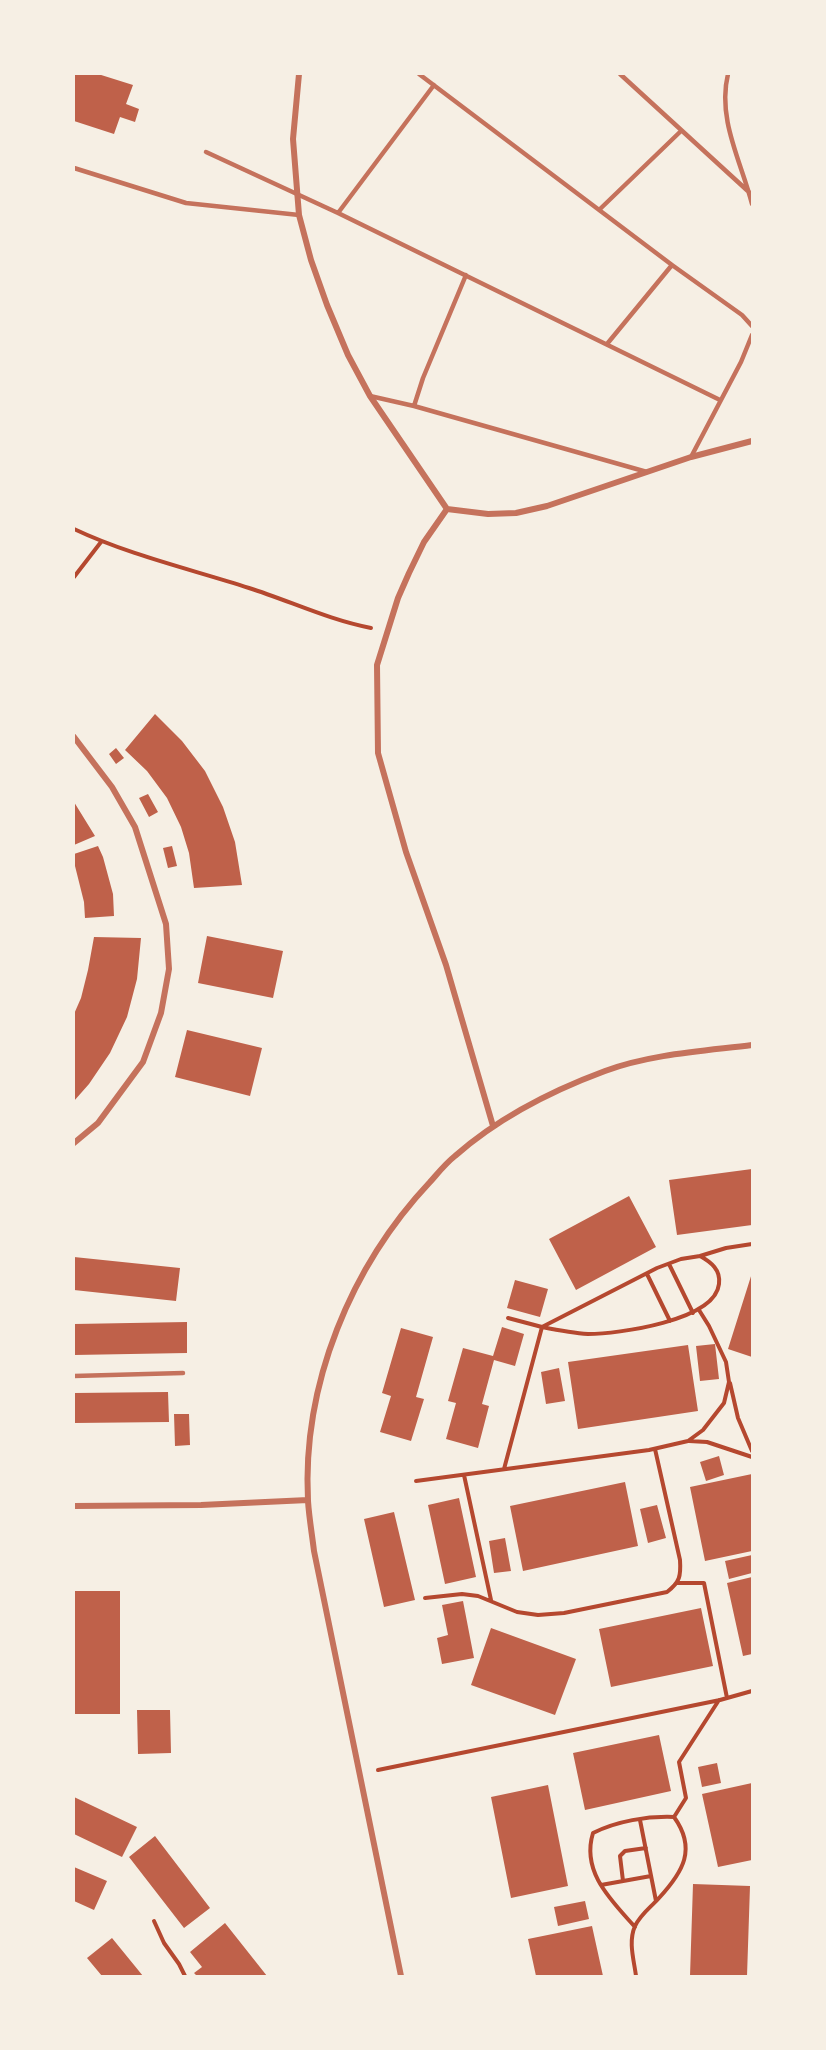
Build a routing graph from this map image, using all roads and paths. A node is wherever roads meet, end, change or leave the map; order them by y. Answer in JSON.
{"nodes":[{"id":1,"x":299,"y":74,"type":"edge"},
{"id":2,"x":419,"y":74,"type":"edge"},
{"id":3,"x":620,"y":74,"type":"edge"},
{"id":4,"x":728,"y":74,"type":"edge"},
{"id":5,"x":434,"y":85,"type":"junction"},
{"id":6,"x":681,"y":131,"type":"junction"},
{"id":7,"x":206,"y":152,"type":"dead end"},
{"id":8,"x":74,"y":168,"type":"edge"},
{"id":9,"x":297,"y":193,"type":"junction"},
{"id":10,"x":750,"y":193,"type":"junction"},
{"id":11,"x":753,"y":204,"type":"edge"},
{"id":12,"x":599,"y":210,"type":"junction"},
{"id":13,"x":338,"y":213,"type":"junction"},
{"id":14,"x":299,"y":214,"type":"junction"},
{"id":15,"x":672,"y":265,"type":"junction"},
{"id":16,"x":466,"y":275,"type":"junction"},
{"id":17,"x":753,"y":326,"type":"edge"},
{"id":18,"x":753,"y":335,"type":"edge"},
{"id":19,"x":607,"y":344,"type":"junction"},
{"id":20,"x":370,"y":396,"type":"junction"},
{"id":21,"x":720,"y":400,"type":"junction"},
{"id":22,"x":414,"y":406,"type":"junction"},
{"id":23,"x":753,"y":441,"type":"edge"},
{"id":24,"x":691,"y":457,"type":"junction"},
{"id":25,"x":646,"y":472,"type":"junction"},
{"id":26,"x":447,"y":510,"type":"junction"},
{"id":27,"x":74,"y":529,"type":"edge"},
{"id":28,"x":101,"y":542,"type":"junction"},
{"id":29,"x":74,"y":577,"type":"edge"},
{"id":30,"x":387,"y":630,"type":"junction"},
{"id":31,"x":74,"y":737,"type":"edge"},
{"id":32,"x":753,"y":1046,"type":"edge"},
{"id":33,"x":494,"y":1126,"type":"junction"},
{"id":34,"x":74,"y":1143,"type":"edge"},
{"id":35,"x":753,"y":1244,"type":"edge"},
{"id":36,"x":700,"y":1256,"type":"junction"},
{"id":37,"x":669,"y":1264,"type":"junction"},
{"id":38,"x":647,"y":1274,"type":"junction"},
{"id":39,"x":699,"y":1310,"type":"junction"},
{"id":40,"x":693,"y":1313,"type":"junction"},
{"id":41,"x":508,"y":1318,"type":"dead end"},
{"id":42,"x":670,"y":1321,"type":"junction"},
{"id":43,"x":542,"y":1327,"type":"junction"},
{"id":44,"x":183,"y":1373,"type":"dead end"},
{"id":45,"x":74,"y":1376,"type":"edge"},
{"id":46,"x":729,"y":1382,"type":"junction"},
{"id":47,"x":688,"y":1441,"type":"junction"},
{"id":48,"x":655,"y":1449,"type":"junction"},
{"id":49,"x":753,"y":1451,"type":"edge"},
{"id":50,"x":753,"y":1457,"type":"edge"},
{"id":51,"x":504,"y":1469,"type":"junction"},
{"id":52,"x":464,"y":1475,"type":"junction"},
{"id":53,"x":416,"y":1481,"type":"dead end"},
{"id":54,"x":308,"y":1500,"type":"junction"},
{"id":55,"x":74,"y":1506,"type":"edge"},
{"id":56,"x":678,"y":1583,"type":"junction"},
{"id":57,"x":425,"y":1598,"type":"dead end"},
{"id":58,"x":491,"y":1601,"type":"junction"},
{"id":59,"x":753,"y":1691,"type":"edge"},
{"id":60,"x":727,"y":1698,"type":"junction"},
{"id":61,"x":720,"y":1700,"type":"junction"},
{"id":62,"x":360,"y":1774,"type":"junction"},
{"id":63,"x":674,"y":1817,"type":"junction"},
{"id":64,"x":640,"y":1820,"type":"junction"},
{"id":65,"x":646,"y":1848,"type":"junction"},
{"id":66,"x":651,"y":1876,"type":"junction"},
{"id":67,"x":623,"y":1881,"type":"junction"},
{"id":68,"x":601,"y":1885,"type":"junction"},
{"id":69,"x":656,"y":1901,"type":"junction"},
{"id":70,"x":154,"y":1921,"type":"dead end"},
{"id":71,"x":635,"y":1928,"type":"junction"},
{"id":72,"x":185,"y":1977,"type":"edge"},
{"id":73,"x":401,"y":1977,"type":"edge"},
{"id":74,"x":636,"y":1977,"type":"edge"}],
"edges":[{"from":1,"to":9,"type":"street"},
{"from":2,"to":5,"type":"lane"},
{"from":3,"to":6,"type":"lane"},
{"from":4,"to":10,"type":"lane"},
{"from":5,"to":12,"type":"lane"},
{"from":5,"to":13,"type":"lane"},
{"from":6,"to":10,"type":"lane"},
{"from":6,"to":12,"type":"lane"},
{"from":7,"to":9,"type":"lane"},
{"from":8,"to":14,"type":"lane"},
{"from":9,"to":13,"type":"lane"},
{"from":9,"to":14,"type":"street"},
{"from":10,"to":11,"type":"lane"},
{"from":12,"to":15,"type":"lane"},
{"from":13,"to":16,"type":"lane"},
{"from":14,"to":20,"type":"street"},
{"from":15,"to":17,"type":"lane"},
{"from":15,"to":19,"type":"lane"},
{"from":16,"to":19,"type":"lane"},
{"from":16,"to":22,"type":"lane"},
{"from":18,"to":21,"type":"lane"},
{"from":19,"to":21,"type":"lane"},
{"from":20,"to":22,"type":"lane"},
{"from":20,"to":26,"type":"street"},
{"from":21,"to":24,"type":"lane"},
{"from":22,"to":25,"type":"lane"},
{"from":23,"to":24,"type":"street"},
{"from":24,"to":25,"type":"street"},
{"from":25,"to":26,"type":"street"},
{"from":26,"to":30,"type":"street"},
{"from":27,"to":28,"type":"path"},
{"from":28,"to":29,"type":"path"},
{"from":28,"to":30,"type":"path"},
{"from":30,"to":33,"type":"street"},
{"from":31,"to":34,"type":"street"},
{"from":32,"to":33,"type":"street"},
{"from":33,"to":54,"type":"street"},
{"from":35,"to":36,"type":"path"},
{"from":36,"to":37,"type":"path"},
{"from":36,"to":39,"type":"path"},
{"from":37,"to":38,"type":"path"},
{"from":37,"to":40,"type":"path"},
{"from":38,"to":42,"type":"path"},
{"from":38,"to":43,"type":"path"},
{"from":39,"to":40,"type":"path"},
{"from":39,"to":46,"type":"path"},
{"from":40,"to":42,"type":"path"},
{"from":41,"to":43,"type":"path"},
{"from":42,"to":43,"type":"path"},
{"from":43,"to":51,"type":"path"},
{"from":44,"to":45,"type":"lane"},
{"from":46,"to":47,"type":"path"},
{"from":46,"to":49,"type":"path"},
{"from":47,"to":48,"type":"path"},
{"from":47,"to":50,"type":"path"},
{"from":48,"to":51,"type":"path"},
{"from":48,"to":56,"type":"path"},
{"from":51,"to":52,"type":"path"},
{"from":52,"to":53,"type":"path"},
{"from":52,"to":58,"type":"path"},
{"from":54,"to":55,"type":"street"},
{"from":54,"to":62,"type":"street"},
{"from":56,"to":58,"type":"path"},
{"from":56,"to":60,"type":"path"},
{"from":57,"to":58,"type":"path"},
{"from":59,"to":60,"type":"path"},
{"from":60,"to":61,"type":"path"},
{"from":61,"to":62,"type":"path"},
{"from":61,"to":63,"type":"path"},
{"from":62,"to":73,"type":"street"},
{"from":63,"to":64,"type":"path"},
{"from":63,"to":69,"type":"path"},
{"from":64,"to":65,"type":"path"},
{"from":64,"to":68,"type":"path"},
{"from":65,"to":66,"type":"path"},
{"from":65,"to":67,"type":"path"},
{"from":66,"to":67,"type":"path"},
{"from":66,"to":69,"type":"path"},
{"from":67,"to":68,"type":"path"},
{"from":68,"to":71,"type":"path"},
{"from":69,"to":71,"type":"path"},
{"from":70,"to":72,"type":"path"},
{"from":71,"to":74,"type":"path"}]}
